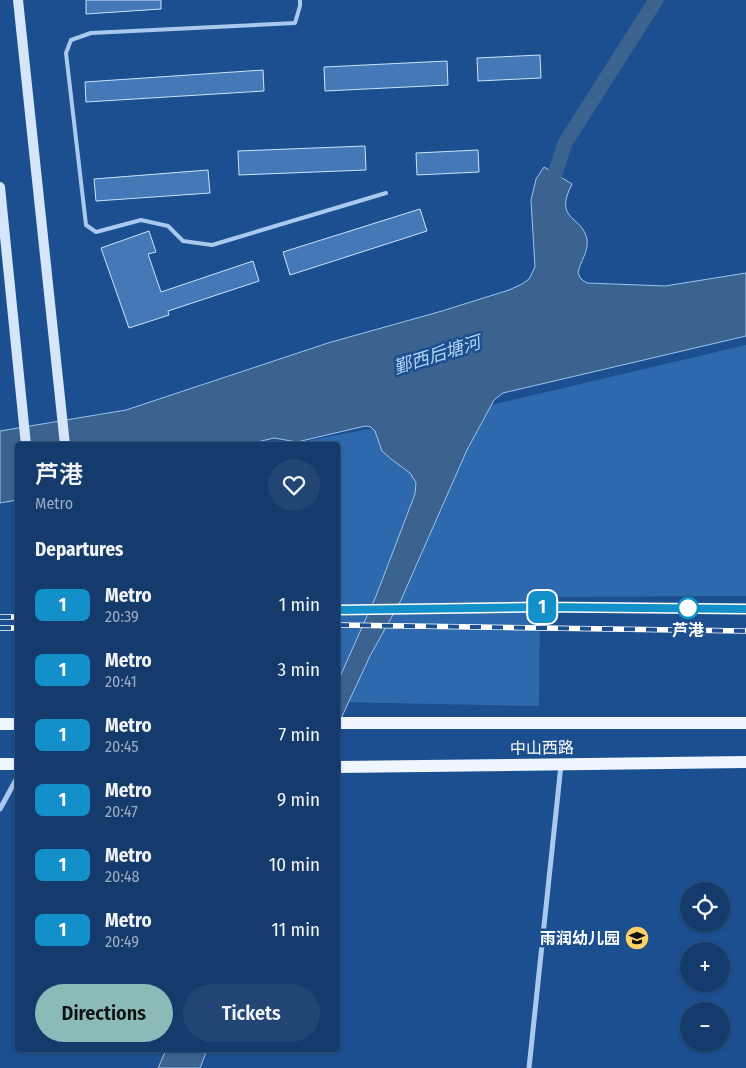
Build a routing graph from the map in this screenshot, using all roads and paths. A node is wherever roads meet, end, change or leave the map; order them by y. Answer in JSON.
{"nodes":[{"id":1,"x":18,"y":0,"type":"edge"},
{"id":2,"x":300,"y":0,"type":"edge"},
{"id":3,"x":0,"y":186,"type":"edge"},
{"id":4,"x":386,"y":194,"type":"dead end"},
{"id":5,"x":26,"y":442,"type":"edge"},
{"id":6,"x":65,"y":442,"type":"edge"},
{"id":7,"x":340,"y":723,"type":"edge"},
{"id":8,"x":746,"y":723,"type":"edge"},
{"id":9,"x":0,"y":724,"type":"edge"},
{"id":10,"x":15,"y":724,"type":"edge"},
{"id":11,"x":746,"y":762,"type":"edge"},
{"id":12,"x":0,"y":764,"type":"edge"},
{"id":13,"x":15,"y":764,"type":"edge"},
{"id":14,"x":561,"y":764,"type":"junction"},
{"id":15,"x":340,"y":767,"type":"edge"},
{"id":16,"x":15,"y":782,"type":"edge"},
{"id":17,"x":0,"y":809,"type":"edge"},
{"id":18,"x":530,"y":1068,"type":"edge"}],
"edges":[{"from":1,"to":6,"type":"street"},
{"from":2,"to":4,"type":"lane"},
{"from":3,"to":5,"type":"street"},
{"from":7,"to":8,"type":"main road","name":"中山西路"},
{"from":9,"to":10,"type":"main road"},
{"from":11,"to":14,"type":"main road","name":"中山西路"},
{"from":12,"to":13,"type":"main road"},
{"from":14,"to":15,"type":"main road","name":"中山西路"},
{"from":14,"to":18,"type":"street"},
{"from":16,"to":17,"type":"street"}]}
